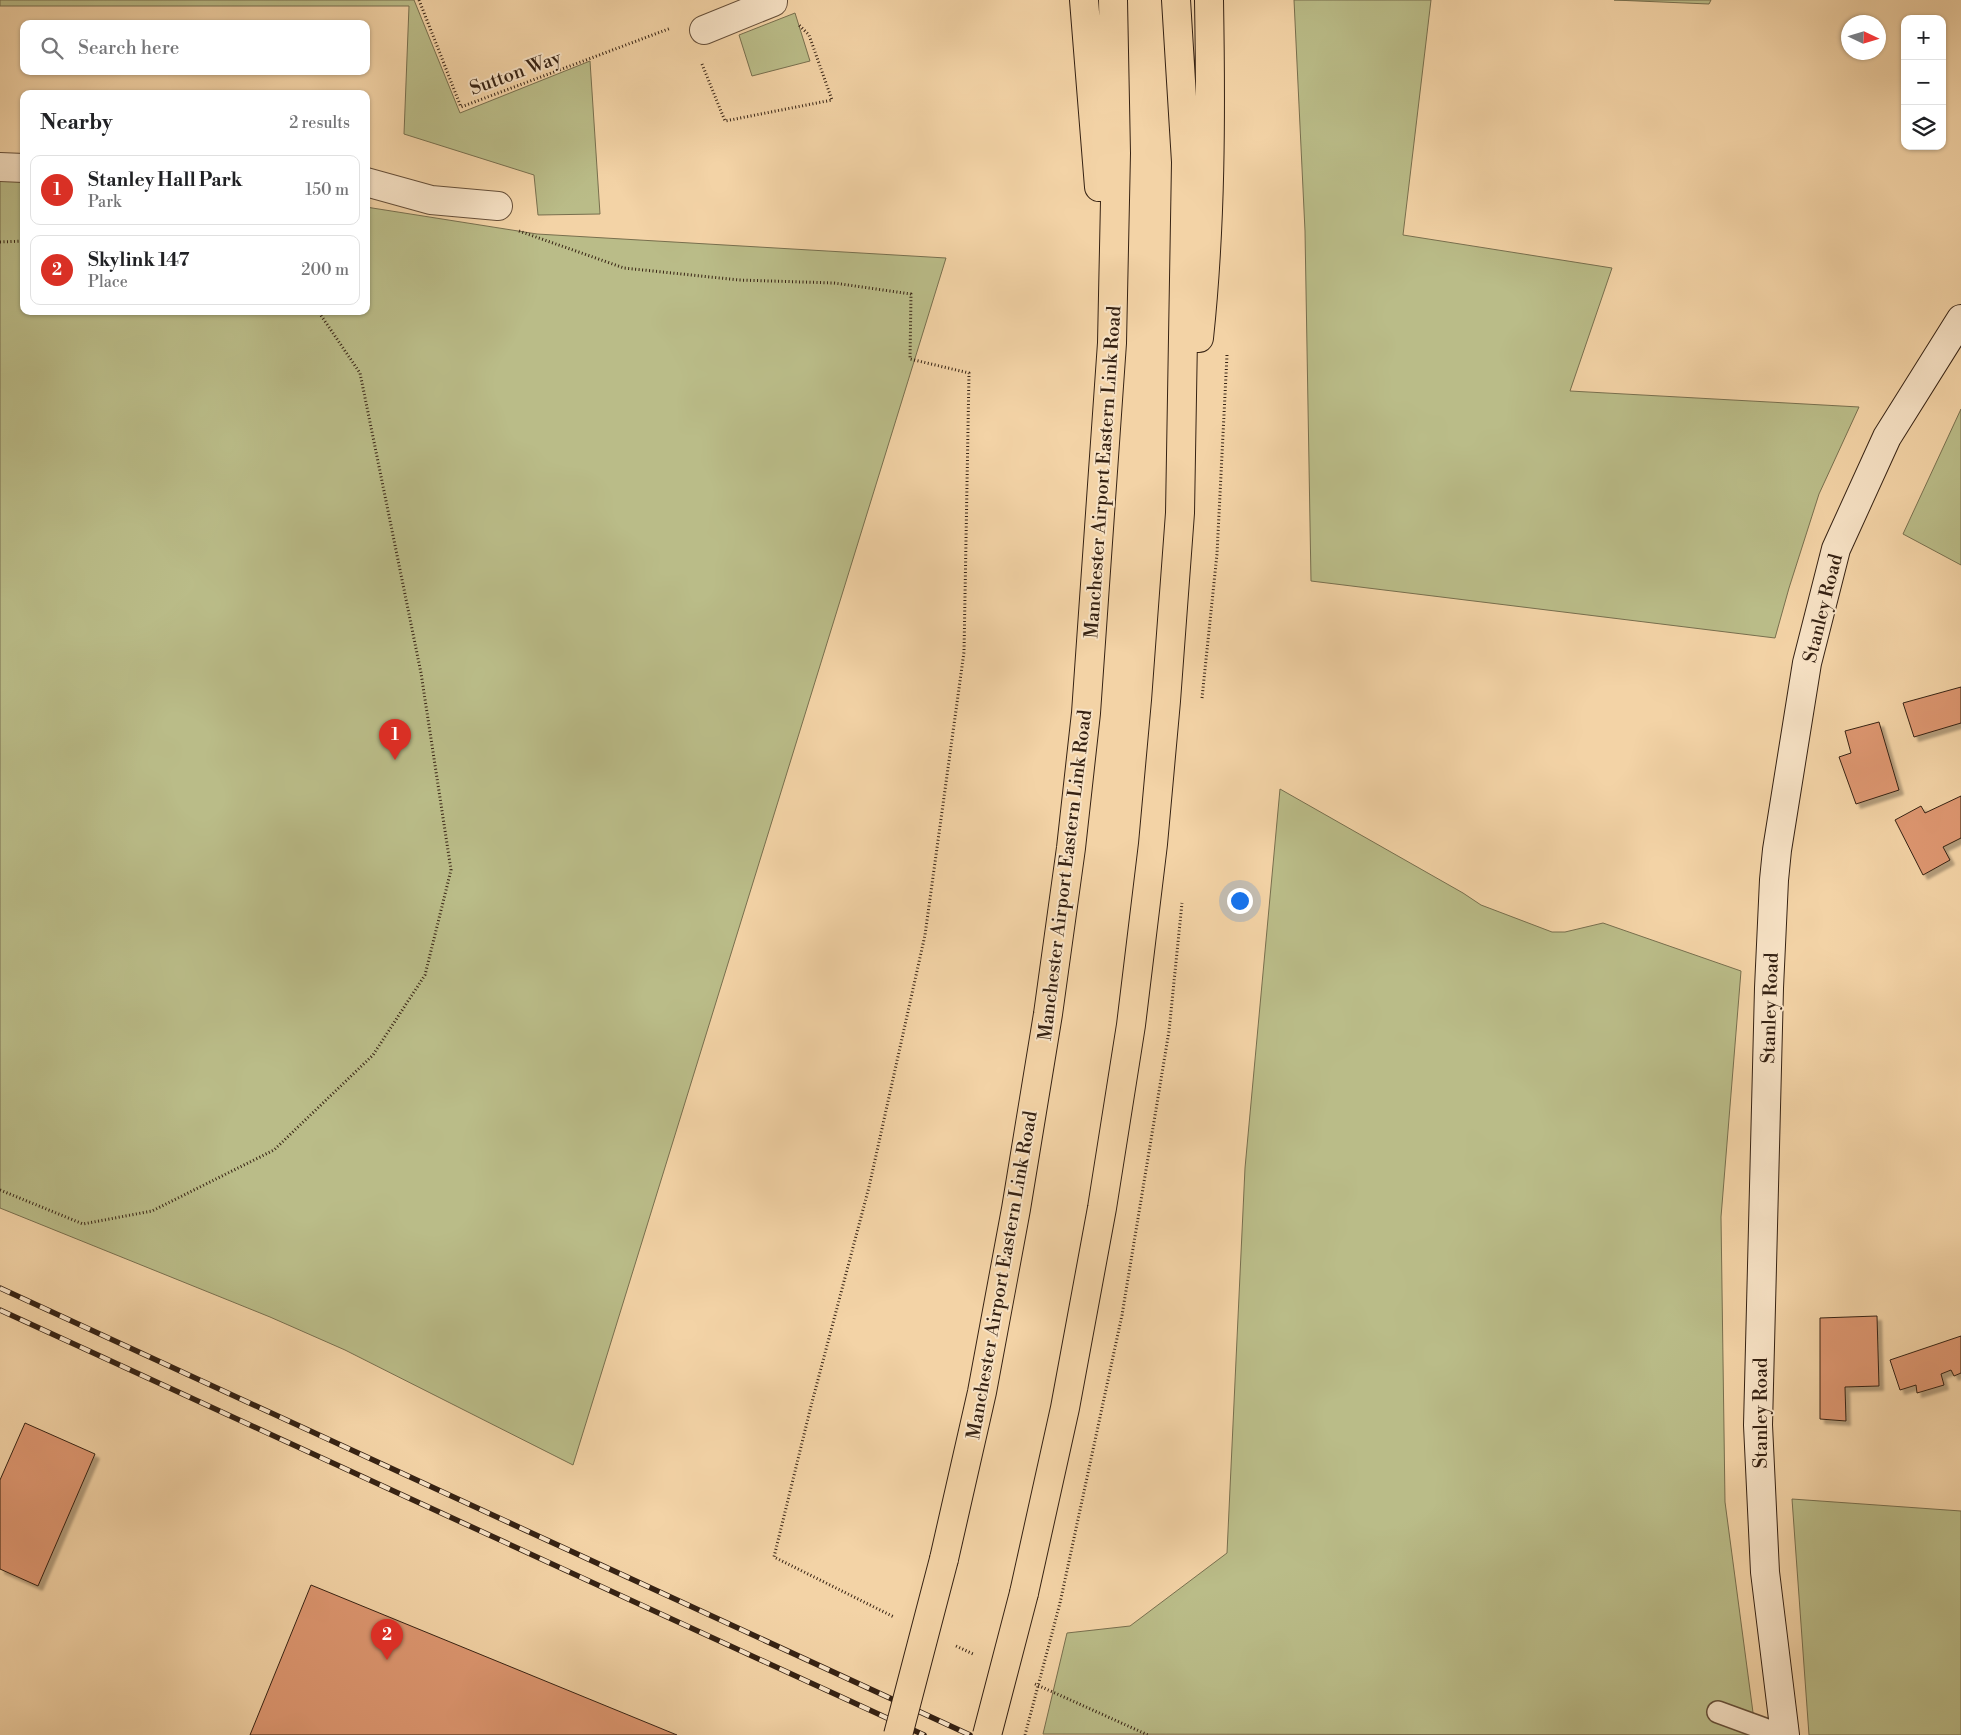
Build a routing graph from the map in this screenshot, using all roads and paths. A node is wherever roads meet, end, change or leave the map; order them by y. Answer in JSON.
{"nodes":[{"id":1,"x":419,"y":0,"type":"edge"},
{"id":2,"x":1084,"y":0,"type":"edge"},
{"id":3,"x":1113,"y":0,"type":"edge"},
{"id":4,"x":1176,"y":0,"type":"edge"},
{"id":5,"x":1209,"y":0,"type":"edge"},
{"id":6,"x":773,"y":1,"type":"edge"},
{"id":7,"x":676,"y":26,"type":"dead end"},
{"id":8,"x":704,"y":30,"type":"dead end"},
{"id":9,"x":700,"y":59,"type":"dead end"},
{"id":10,"x":0,"y":168,"type":"edge"},
{"id":11,"x":20,"y":168,"type":"edge"},
{"id":12,"x":370,"y":183,"type":"edge"},
{"id":13,"x":498,"y":206,"type":"joint"},
{"id":14,"x":20,"y":241,"type":"edge"},
{"id":15,"x":0,"y":242,"type":"edge"},
{"id":16,"x":321,"y":315,"type":"edge"},
{"id":17,"x":1961,"y":319,"type":"edge"},
{"id":18,"x":1112,"y":343,"type":"junction"},
{"id":19,"x":1180,"y":513,"type":"junction"},
{"id":20,"x":0,"y":1190,"type":"edge"},
{"id":21,"x":1060,"y":1602,"type":"dead end"},
{"id":22,"x":900,"y":1620,"type":"dead end"},
{"id":23,"x":953,"y":1645,"type":"dead end"},
{"id":24,"x":980,"y":1658,"type":"dead end"},
{"id":25,"x":1034,"y":1683,"type":"dead end"},
{"id":26,"x":1718,"y":1712,"type":"dead end"},
{"id":27,"x":898,"y":1735,"type":"edge"},
{"id":28,"x":987,"y":1735,"type":"edge"},
{"id":29,"x":1025,"y":1735,"type":"edge"},
{"id":30,"x":1148,"y":1735,"type":"edge"},
{"id":31,"x":1781,"y":1735,"type":"edge"},
{"id":32,"x":1785,"y":1735,"type":"edge"}],
"edges":[{"from":1,"to":7,"type":"path","name":"Sutton Way"},
{"from":2,"to":18,"type":"highway"},
{"from":3,"to":18,"type":"highway","name":"Manchester Airport Eastern Link Road"},
{"from":4,"to":19,"type":"highway"},
{"from":5,"to":19,"type":"highway"},
{"from":6,"to":8,"type":"main road"},
{"from":6,"to":9,"type":"path"},
{"from":10,"to":11,"type":"main road"},
{"from":12,"to":13,"type":"main road"},
{"from":13,"to":22,"type":"path"},
{"from":14,"to":15,"type":"path"},
{"from":16,"to":20,"type":"path"},
{"from":17,"to":32,"type":"main road","name":"Stanley Road"},
{"from":18,"to":27,"type":"highway","name":"Manchester Airport Eastern Link Road","bridge":true},
{"from":19,"to":28,"type":"highway","bridge":true},
{"from":21,"to":29,"type":"path","bridge":true},
{"from":23,"to":24,"type":"path"},
{"from":25,"to":30,"type":"path"},
{"from":26,"to":31,"type":"lane"}]}
